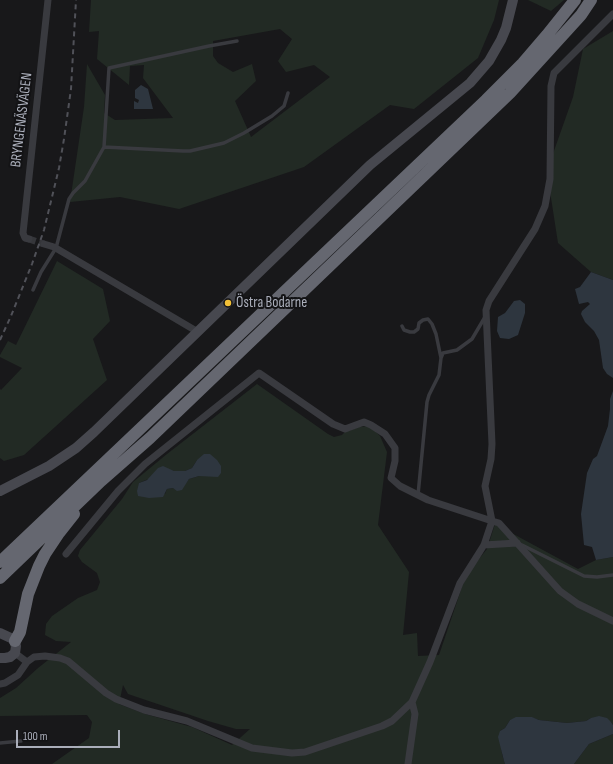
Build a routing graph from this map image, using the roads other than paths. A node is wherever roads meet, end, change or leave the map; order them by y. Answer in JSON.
{"nodes":[{"id":1,"x":48,"y":0,"type":"edge"},
{"id":2,"x":513,"y":0,"type":"edge"},
{"id":3,"x":575,"y":0,"type":"edge"},
{"id":4,"x":591,"y":0,"type":"edge"},
{"id":5,"x":613,"y":14,"type":"edge"},
{"id":6,"x":237,"y":41,"type":"dead end"},
{"id":7,"x":288,"y":93,"type":"dead end"},
{"id":8,"x":104,"y":147,"type":"junction"},
{"id":9,"x":29,"y":239,"type":"dead end"},
{"id":10,"x":44,"y":244,"type":"tunnel mouth"},
{"id":11,"x":56,"y":248,"type":"junction"},
{"id":12,"x":33,"y":290,"type":"dead end"},
{"id":13,"x":486,"y":312,"type":"junction"},
{"id":14,"x":402,"y":326,"type":"dead end"},
{"id":15,"x":198,"y":332,"type":"junction"},
{"id":16,"x":441,"y":358,"type":"junction"},
{"id":17,"x":100,"y":481,"type":"junction"},
{"id":18,"x":0,"y":491,"type":"edge"},
{"id":19,"x":418,"y":494,"type":"junction"},
{"id":20,"x":492,"y":521,"type":"junction"},
{"id":21,"x":517,"y":543,"type":"junction"},
{"id":22,"x":484,"y":545,"type":"junction"},
{"id":23,"x":66,"y":554,"type":"dead end"},
{"id":24,"x":0,"y":562,"type":"edge"},
{"id":25,"x":613,"y":575,"type":"edge"},
{"id":26,"x":0,"y":578,"type":"edge"},
{"id":27,"x":613,"y":621,"type":"edge"},
{"id":28,"x":0,"y":633,"type":"edge"},
{"id":29,"x":15,"y":647,"type":"junction"},
{"id":30,"x":0,"y":658,"type":"edge"},
{"id":31,"x":27,"y":662,"type":"junction"},
{"id":32,"x":0,"y":684,"type":"edge"},
{"id":33,"x":412,"y":702,"type":"junction"},
{"id":34,"x":21,"y":741,"type":"dead end"},
{"id":35,"x":0,"y":743,"type":"edge"},
{"id":36,"x":408,"y":764,"type":"edge"}],
"edges":[{"from":1,"to":9,"type":"street","name":"BRYNGENÄSVÄGEN"},
{"from":2,"to":15,"type":"street"},
{"from":3,"to":24,"type":"highway"},
{"from":4,"to":17,"type":"highway"},
{"from":5,"to":13,"type":"street"},
{"from":6,"to":8,"type":"lane"},
{"from":7,"to":8,"type":"lane"},
{"from":8,"to":11,"type":"lane"},
{"from":10,"to":11,"type":"street"},
{"from":11,"to":12,"type":"lane"},
{"from":11,"to":15,"type":"street"},
{"from":13,"to":16,"type":"lane"},
{"from":13,"to":20,"type":"street"},
{"from":14,"to":16,"type":"lane"},
{"from":15,"to":18,"type":"street"},
{"from":16,"to":19,"type":"lane"},
{"from":17,"to":26,"type":"highway"},
{"from":17,"to":29,"type":"highway"},
{"from":19,"to":20,"type":"street"},
{"from":19,"to":23,"type":"street"},
{"from":20,"to":21,"type":"street"},
{"from":20,"to":22,"type":"street"},
{"from":21,"to":22,"type":"street"},
{"from":21,"to":25,"type":"lane"},
{"from":21,"to":27,"type":"street"},
{"from":22,"to":33,"type":"street"},
{"from":28,"to":29,"type":"street"},
{"from":29,"to":30,"type":"street"},
{"from":29,"to":31,"type":"street"},
{"from":31,"to":32,"type":"street"},
{"from":31,"to":33,"type":"street"},
{"from":33,"to":36,"type":"street"},
{"from":34,"to":35,"type":"lane"}]}
